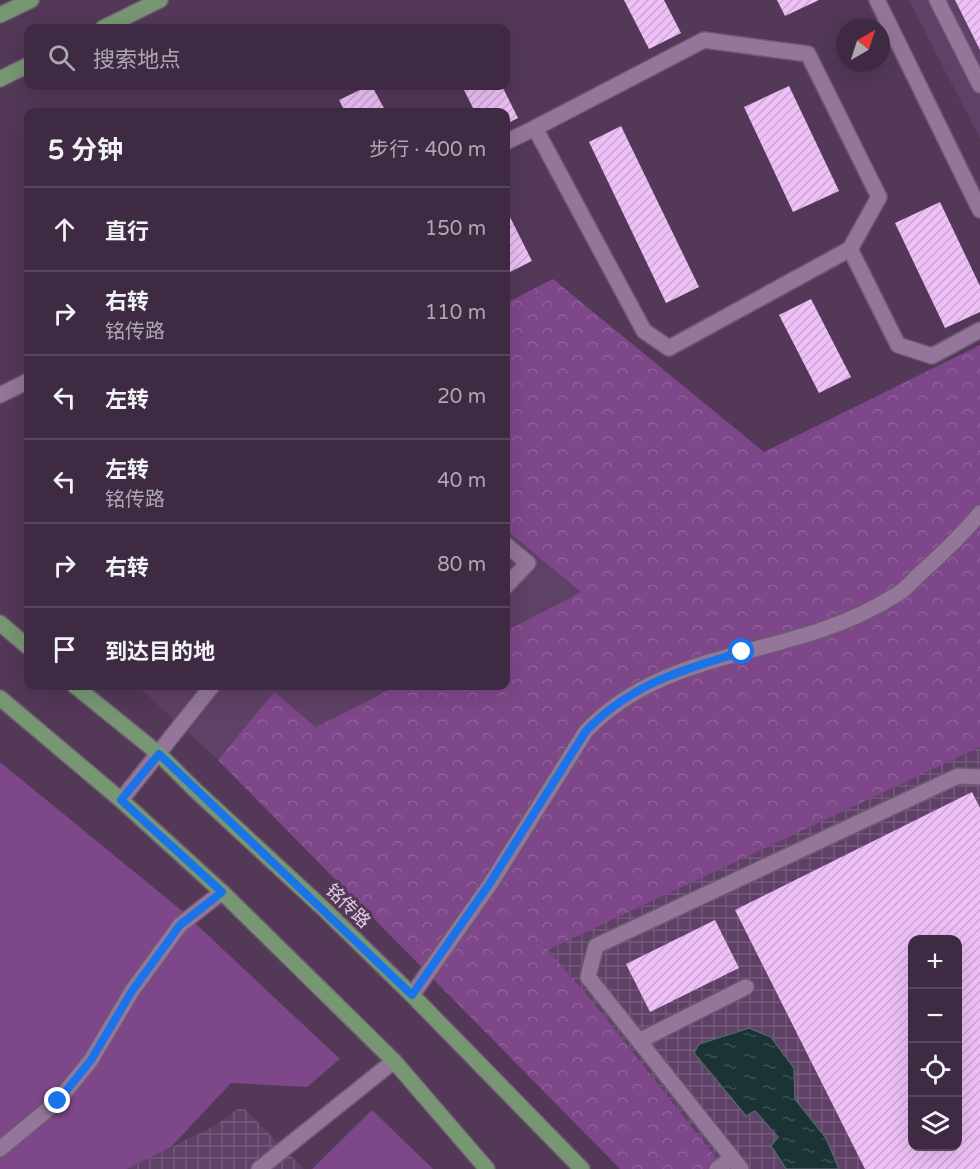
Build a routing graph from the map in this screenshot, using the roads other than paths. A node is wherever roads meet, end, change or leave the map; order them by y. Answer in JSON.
{"nodes":[{"id":1,"x":31,"y":0,"type":"edge"},
{"id":2,"x":160,"y":0,"type":"edge"},
{"id":3,"x":877,"y":0,"type":"edge"},
{"id":4,"x":938,"y":0,"type":"edge"},
{"id":5,"x":0,"y":15,"type":"edge"},
{"id":6,"x":111,"y":24,"type":"edge"},
{"id":7,"x":24,"y":67,"type":"edge"},
{"id":8,"x":0,"y":79,"type":"edge"},
{"id":9,"x":980,"y":85,"type":"edge"},
{"id":10,"x":535,"y":128,"type":"junction"},
{"id":11,"x":510,"y":140,"type":"edge"},
{"id":12,"x":980,"y":210,"type":"edge"},
{"id":13,"x":850,"y":249,"type":"junction"},
{"id":14,"x":980,"y":330,"type":"edge"},
{"id":15,"x":24,"y":383,"type":"edge"},
{"id":16,"x":0,"y":395,"type":"edge"},
{"id":17,"x":980,"y":513,"type":"edge"},
{"id":18,"x":510,"y":548,"type":"edge"},
{"id":19,"x":510,"y":582,"type":"edge"},
{"id":20,"x":0,"y":624,"type":"edge"},
{"id":21,"x":24,"y":644,"type":"edge"},
{"id":22,"x":80,"y":690,"type":"edge"},
{"id":23,"x":209,"y":690,"type":"edge"},
{"id":24,"x":0,"y":698,"type":"edge"},
{"id":25,"x":159,"y":754,"type":"junction"},
{"id":26,"x":980,"y":777,"type":"edge"},
{"id":27,"x":121,"y":800,"type":"junction"},
{"id":28,"x":222,"y":892,"type":"junction"},
{"id":29,"x":746,"y":987,"type":"dead end"},
{"id":30,"x":412,"y":995,"type":"junction"},
{"id":31,"x":639,"y":1041,"type":"junction"},
{"id":32,"x":394,"y":1061,"type":"junction"},
{"id":33,"x":0,"y":1149,"type":"edge"},
{"id":34,"x":736,"y":1163,"type":"edge"},
{"id":35,"x":263,"y":1168,"type":"edge"},
{"id":36,"x":487,"y":1169,"type":"edge"},
{"id":37,"x":582,"y":1169,"type":"edge"},
{"id":38,"x":717,"y":1169,"type":"edge"}],
"edges":[{"from":1,"to":5,"type":"main road"},
{"from":2,"to":6,"type":"main road"},
{"from":3,"to":12,"type":"lane"},
{"from":4,"to":9,"type":"lane"},
{"from":7,"to":8,"type":"main road"},
{"from":10,"to":11,"type":"lane"},
{"from":10,"to":13,"type":"lane"},
{"from":10,"to":13,"type":"lane"},
{"from":13,"to":14,"type":"lane"},
{"from":15,"to":16,"type":"lane"},
{"from":17,"to":30,"type":"lane"},
{"from":18,"to":19,"type":"lane"},
{"from":20,"to":21,"type":"main road"},
{"from":22,"to":25,"type":"main road","name":"铭传路"},
{"from":23,"to":25,"type":"lane"},
{"from":24,"to":27,"type":"main road"},
{"from":25,"to":27,"type":"lane"},
{"from":25,"to":30,"type":"main road","name":"铭传路"},
{"from":26,"to":31,"type":"lane"},
{"from":27,"to":28,"type":"main road"},
{"from":28,"to":32,"type":"main road"},
{"from":28,"to":33,"type":"lane"},
{"from":29,"to":31,"type":"lane"},
{"from":30,"to":37,"type":"main road","name":"铭传路"},
{"from":31,"to":34,"type":"lane"},
{"from":32,"to":35,"type":"lane"},
{"from":32,"to":36,"type":"main road"},
{"from":34,"to":38,"type":"lane"}]}
